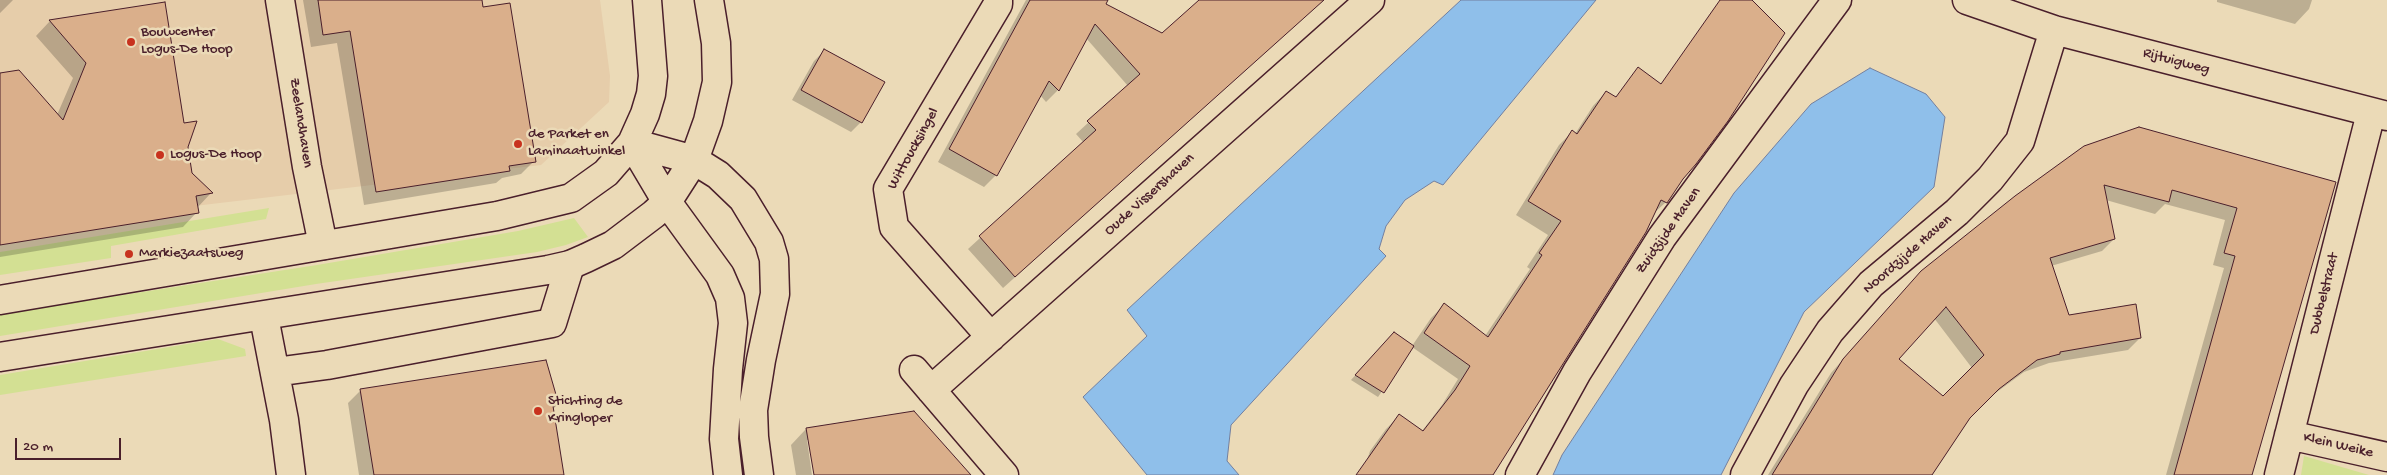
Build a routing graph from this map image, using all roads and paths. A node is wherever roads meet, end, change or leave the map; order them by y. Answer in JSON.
{"nodes":[{"id":1,"x":280,"y":0,"type":"edge"},
{"id":2,"x":647,"y":0,"type":"edge"},
{"id":3,"x":709,"y":0,"type":"edge"},
{"id":4,"x":998,"y":0,"type":"edge"},
{"id":5,"x":1370,"y":0,"type":"edge"},
{"id":6,"x":1837,"y":0,"type":"edge"},
{"id":7,"x":1967,"y":0,"type":"edge"},
{"id":8,"x":2054,"y":30,"type":"junction"},
{"id":9,"x":2379,"y":114,"type":"edge"},
{"id":10,"x":632,"y":143,"type":"junction"},
{"id":11,"x":694,"y":160,"type":"junction"},
{"id":12,"x":667,"y":202,"type":"junction"},
{"id":13,"x":322,"y":245,"type":"junction"},
{"id":14,"x":570,"y":265,"type":"junction"},
{"id":15,"x":0,"y":300,"type":"edge"},
{"id":16,"x":264,"y":317,"type":"junction"},
{"id":17,"x":991,"y":336,"type":"junction"},
{"id":18,"x":0,"y":357,"type":"edge"},
{"id":19,"x":275,"y":372,"type":"junction"},
{"id":20,"x":2290,"y":435,"type":"junction"},
{"id":21,"x":2387,"y":457,"type":"edge"},
{"id":22,"x":291,"y":475,"type":"edge"},
{"id":23,"x":728,"y":475,"type":"edge"},
{"id":24,"x":759,"y":475,"type":"edge"},
{"id":25,"x":1004,"y":475,"type":"edge"},
{"id":26,"x":1520,"y":475,"type":"edge"},
{"id":27,"x":1745,"y":475,"type":"edge"},
{"id":28,"x":2279,"y":475,"type":"edge"}],
"edges":[{"from":1,"to":13,"type":"street","name":"Zeelandhaven"},
{"from":2,"to":10,"type":"street"},
{"from":3,"to":11,"type":"street"},
{"from":4,"to":17,"type":"street","name":"Wittoucksingel"},
{"from":5,"to":17,"type":"street","name":"Oude Vissershaven"},
{"from":6,"to":26,"type":"street","name":"Zuidzijde Haven"},
{"from":7,"to":8,"type":"street","name":"Rijtuigweg"},
{"from":8,"to":9,"type":"street","name":"Rijtuigweg"},
{"from":8,"to":27,"type":"street","name":"Noordzijde Haven"},
{"from":9,"to":20,"type":"street","name":"Dubbelstraat"},
{"from":10,"to":11,"type":"street"},
{"from":10,"to":12,"type":"street"},
{"from":10,"to":13,"type":"street"},
{"from":11,"to":12,"type":"street"},
{"from":11,"to":24,"type":"street"},
{"from":12,"to":14,"type":"street"},
{"from":12,"to":23,"type":"street"},
{"from":13,"to":15,"type":"street"},
{"from":14,"to":16,"type":"street"},
{"from":14,"to":19,"type":"street"},
{"from":16,"to":18,"type":"street"},
{"from":16,"to":19,"type":"street"},
{"from":17,"to":25,"type":"street","name":"Oude Vissershaven"},
{"from":19,"to":22,"type":"street"},
{"from":20,"to":21,"type":"street","name":"Klein Weike"},
{"from":20,"to":28,"type":"street","name":"Dubbelstraat"}]}
